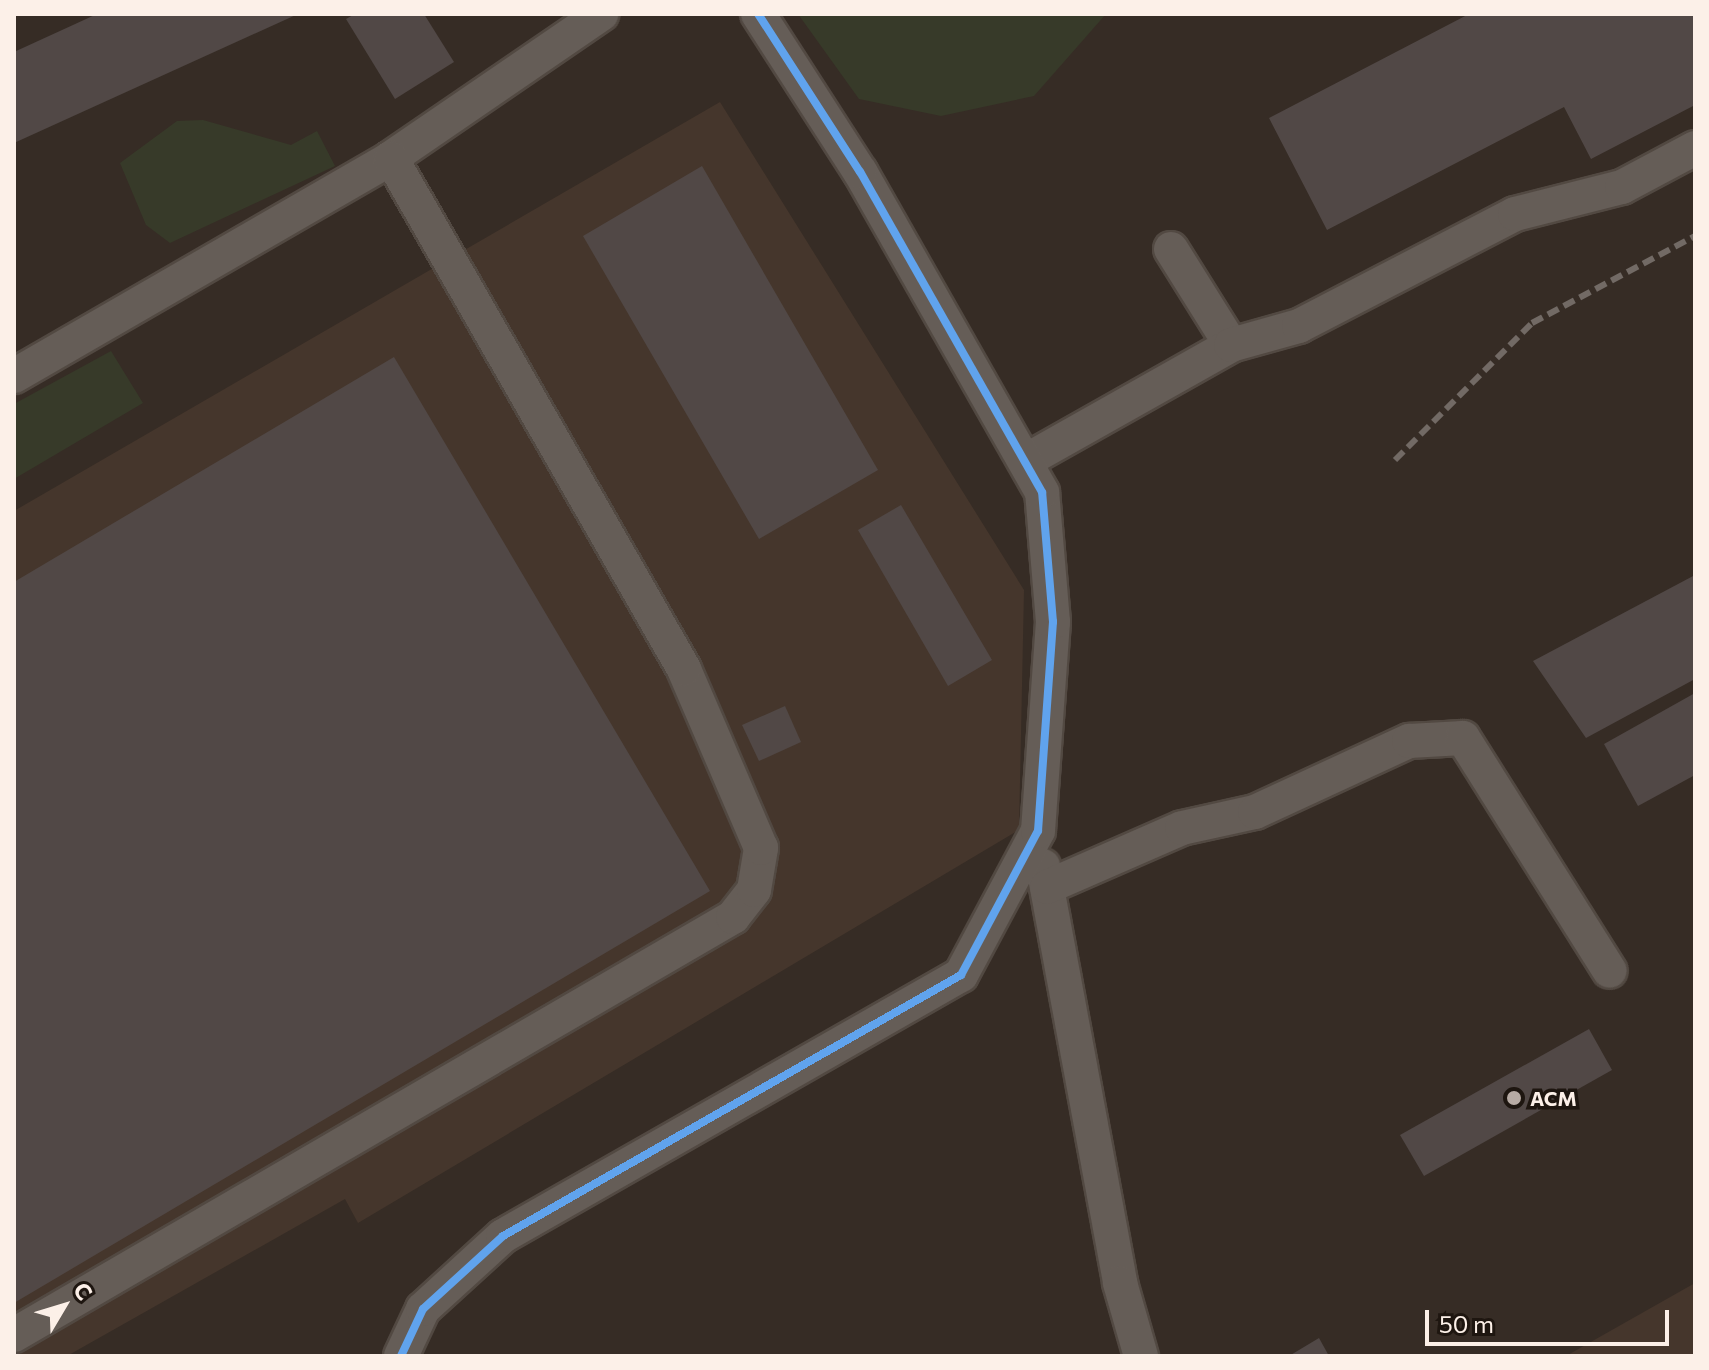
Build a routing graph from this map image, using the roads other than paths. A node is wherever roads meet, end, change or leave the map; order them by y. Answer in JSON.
{"nodes":[{"id":1,"x":601,"y":14,"type":"edge"},
{"id":2,"x":758,"y":14,"type":"edge"},
{"id":3,"x":1695,"y":148,"type":"edge"},
{"id":4,"x":391,"y":158,"type":"junction"},
{"id":5,"x":1171,"y":249,"type":"dead end"},
{"id":6,"x":1231,"y":345,"type":"junction"},
{"id":7,"x":14,"y":376,"type":"edge"},
{"id":8,"x":1029,"y":459,"type":"junction"},
{"id":9,"x":1038,"y":831,"type":"junction"},
{"id":10,"x":1047,"y":887,"type":"junction"},
{"id":11,"x":1610,"y":971,"type":"dead end"},
{"id":12,"x":14,"y":1335,"type":"edge"},
{"id":13,"x":401,"y":1356,"type":"edge"},
{"id":14,"x":1141,"y":1356,"type":"edge"}],
"edges":[{"from":1,"to":4,"type":"street"},
{"from":2,"to":8,"type":"street"},
{"from":3,"to":6,"type":"street"},
{"from":4,"to":7,"type":"street"},
{"from":4,"to":12,"type":"street"},
{"from":5,"to":6,"type":"street"},
{"from":6,"to":8,"type":"street"},
{"from":8,"to":9,"type":"street"},
{"from":9,"to":10,"type":"street"},
{"from":9,"to":13,"type":"street"},
{"from":10,"to":11,"type":"street"},
{"from":10,"to":14,"type":"street"}]}
